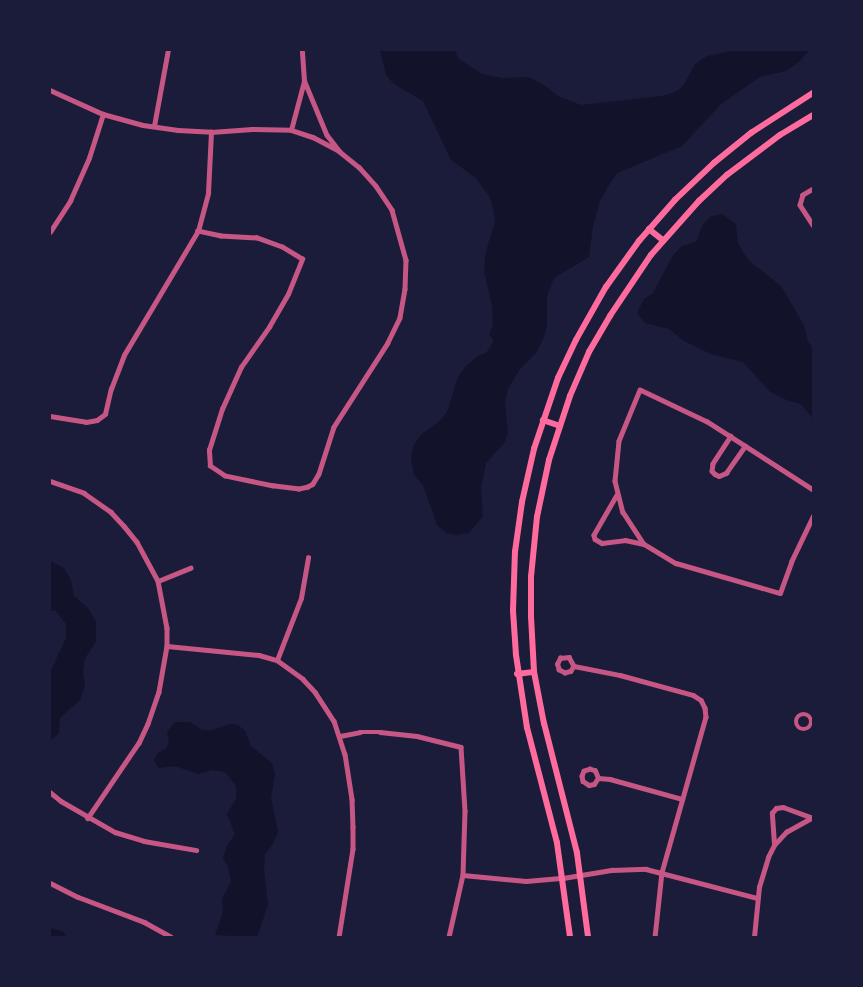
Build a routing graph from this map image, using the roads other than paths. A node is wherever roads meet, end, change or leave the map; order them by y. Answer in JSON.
{"nodes":[{"id":1,"x":168,"y":50,"type":"edge"},
{"id":2,"x":302,"y":50,"type":"edge"},
{"id":3,"x":304,"y":81,"type":"junction"},
{"id":4,"x":50,"y":90,"type":"edge"},
{"id":5,"x":813,"y":93,"type":"edge"},
{"id":6,"x":103,"y":114,"type":"junction"},
{"id":7,"x":813,"y":115,"type":"edge"},
{"id":8,"x":154,"y":126,"type":"junction"},
{"id":9,"x":291,"y":130,"type":"junction"},
{"id":10,"x":211,"y":132,"type":"junction"},
{"id":11,"x":339,"y":151,"type":"junction"},
{"id":12,"x":813,"y":189,"type":"edge"},
{"id":13,"x":813,"y":225,"type":"edge"},
{"id":14,"x":649,"y":229,"type":"junction"},
{"id":15,"x":198,"y":231,"type":"junction"},
{"id":16,"x":50,"y":232,"type":"edge"},
{"id":17,"x":663,"y":240,"type":"junction"},
{"id":18,"x":50,"y":416,"type":"edge"},
{"id":19,"x":543,"y":420,"type":"junction"},
{"id":20,"x":560,"y":426,"type":"junction"},
{"id":21,"x":731,"y":436,"type":"junction"},
{"id":22,"x":745,"y":446,"type":"junction"},
{"id":23,"x":50,"y":481,"type":"edge"},
{"id":24,"x":813,"y":490,"type":"edge"},
{"id":25,"x":617,"y":494,"type":"junction"},
{"id":26,"x":813,"y":516,"type":"edge"},
{"id":27,"x":644,"y":544,"type":"junction"},
{"id":28,"x":308,"y":558,"type":"dead end"},
{"id":29,"x":190,"y":568,"type":"dead end"},
{"id":30,"x":158,"y":581,"type":"junction"},
{"id":31,"x":167,"y":646,"type":"junction"},
{"id":32,"x":277,"y":660,"type":"junction"},
{"id":33,"x":574,"y":666,"type":"dead end"},
{"id":34,"x":534,"y":672,"type":"junction"},
{"id":35,"x":518,"y":674,"type":"junction"},
{"id":36,"x":340,"y":736,"type":"junction"},
{"id":37,"x":598,"y":778,"type":"dead end"},
{"id":38,"x":50,"y":792,"type":"edge"},
{"id":39,"x":682,"y":798,"type":"junction"},
{"id":40,"x":812,"y":817,"type":"edge"},
{"id":41,"x":88,"y":818,"type":"junction"},
{"id":42,"x":774,"y":845,"type":"junction"},
{"id":43,"x":196,"y":850,"type":"dead end"},
{"id":44,"x":662,"y":872,"type":"junction"},
{"id":45,"x":462,"y":875,"type":"junction"},
{"id":46,"x":581,"y":875,"type":"junction"},
{"id":47,"x":564,"y":878,"type":"junction"},
{"id":48,"x":50,"y":883,"type":"edge"},
{"id":49,"x":757,"y":898,"type":"junction"},
{"id":50,"x":171,"y":937,"type":"edge"},
{"id":51,"x":339,"y":937,"type":"edge"},
{"id":52,"x":449,"y":937,"type":"edge"},
{"id":53,"x":570,"y":937,"type":"edge"},
{"id":54,"x":588,"y":937,"type":"edge"},
{"id":55,"x":655,"y":937,"type":"edge"},
{"id":56,"x":754,"y":937,"type":"edge"}],
"edges":[{"from":1,"to":8,"type":"street"},
{"from":2,"to":3,"type":"street"},
{"from":3,"to":9,"type":"street"},
{"from":3,"to":11,"type":"street"},
{"from":4,"to":6,"type":"street"},
{"from":5,"to":14,"type":"main road"},
{"from":6,"to":8,"type":"street"},
{"from":6,"to":16,"type":"street"},
{"from":7,"to":17,"type":"main road"},
{"from":8,"to":10,"type":"street"},
{"from":9,"to":10,"type":"street"},
{"from":9,"to":11,"type":"street"},
{"from":10,"to":15,"type":"street"},
{"from":11,"to":15,"type":"street"},
{"from":12,"to":13,"type":"street"},
{"from":14,"to":17,"type":"main road"},
{"from":14,"to":19,"type":"main road"},
{"from":15,"to":18,"type":"street"},
{"from":17,"to":20,"type":"main road"},
{"from":19,"to":20,"type":"main road"},
{"from":19,"to":35,"type":"main road"},
{"from":20,"to":34,"type":"main road"},
{"from":21,"to":22,"type":"street"},
{"from":21,"to":22,"type":"street"},
{"from":21,"to":25,"type":"street"},
{"from":22,"to":24,"type":"street"},
{"from":23,"to":30,"type":"street"},
{"from":25,"to":27,"type":"street"},
{"from":25,"to":27,"type":"street"},
{"from":26,"to":27,"type":"street"},
{"from":28,"to":32,"type":"street"},
{"from":29,"to":30,"type":"street"},
{"from":30,"to":31,"type":"street"},
{"from":31,"to":32,"type":"street"},
{"from":31,"to":41,"type":"street"},
{"from":32,"to":36,"type":"street"},
{"from":33,"to":39,"type":"street"},
{"from":34,"to":35,"type":"main road"},
{"from":34,"to":46,"type":"main road"},
{"from":35,"to":47,"type":"main road"},
{"from":36,"to":45,"type":"street"},
{"from":36,"to":51,"type":"street"},
{"from":37,"to":39,"type":"street"},
{"from":38,"to":41,"type":"street"},
{"from":39,"to":44,"type":"street"},
{"from":40,"to":42,"type":"street"},
{"from":40,"to":42,"type":"street"},
{"from":41,"to":43,"type":"street"},
{"from":42,"to":49,"type":"street"},
{"from":44,"to":46,"type":"street"},
{"from":44,"to":49,"type":"street"},
{"from":44,"to":55,"type":"street"},
{"from":45,"to":47,"type":"street"},
{"from":45,"to":52,"type":"street"},
{"from":46,"to":47,"type":"street"},
{"from":46,"to":54,"type":"main road"},
{"from":47,"to":53,"type":"main road"},
{"from":48,"to":50,"type":"street"},
{"from":49,"to":56,"type":"street"}]}
